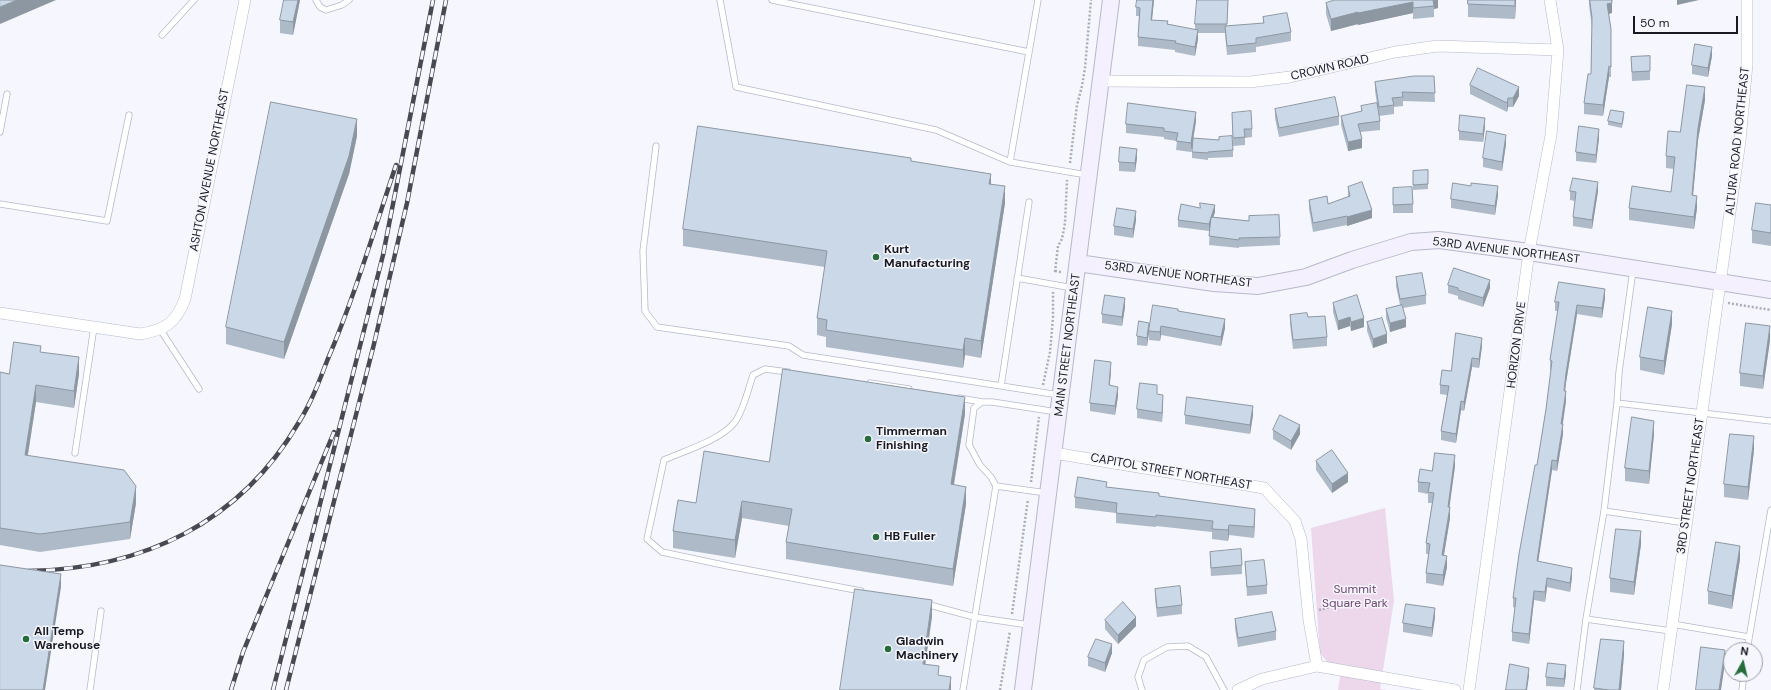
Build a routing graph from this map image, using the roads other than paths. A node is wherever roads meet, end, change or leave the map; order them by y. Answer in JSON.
{"nodes":[{"id":1,"x":194,"y":0,"type":"edge"},
{"id":2,"x":245,"y":0,"type":"edge"},
{"id":3,"x":316,"y":0,"type":"edge"},
{"id":4,"x":349,"y":0,"type":"edge"},
{"id":5,"x":720,"y":0,"type":"edge"},
{"id":6,"x":772,"y":0,"type":"edge"},
{"id":7,"x":1038,"y":0,"type":"edge"},
{"id":8,"x":1111,"y":0,"type":"edge"},
{"id":9,"x":1550,"y":0,"type":"edge"},
{"id":10,"x":1747,"y":0,"type":"edge"},
{"id":11,"x":162,"y":35,"type":"dead end"},
{"id":12,"x":1558,"y":50,"type":"junction"},
{"id":13,"x":1029,"y":52,"type":"junction"},
{"id":14,"x":1101,"y":81,"type":"junction"},
{"id":15,"x":7,"y":94,"type":"dead end"},
{"id":16,"x":129,"y":115,"type":"dead end"},
{"id":17,"x":0,"y":132,"type":"edge"},
{"id":18,"x":656,"y":146,"type":"dead end"},
{"id":19,"x":1010,"y":162,"type":"junction"},
{"id":20,"x":1089,"y":176,"type":"junction"},
{"id":21,"x":1029,"y":202,"type":"dead end"},
{"id":22,"x":0,"y":204,"type":"edge"},
{"id":23,"x":1529,"y":252,"type":"junction"},
{"id":24,"x":1634,"y":268,"type":"junction"},
{"id":25,"x":1077,"y":275,"type":"junction"},
{"id":26,"x":1017,"y":278,"type":"junction"},
{"id":27,"x":1720,"y":282,"type":"junction"},
{"id":28,"x":1771,"y":290,"type":"edge"},
{"id":29,"x":0,"y":313,"type":"edge"},
{"id":30,"x":94,"y":328,"type":"junction"},
{"id":31,"x":160,"y":329,"type":"junction"},
{"id":32,"x":797,"y":373,"type":"edge"},
{"id":33,"x":867,"y":382,"type":"edge"},
{"id":34,"x":1001,"y":386,"type":"junction"},
{"id":35,"x":199,"y":389,"type":"dead end"},
{"id":36,"x":914,"y":390,"type":"edge"},
{"id":37,"x":1061,"y":395,"type":"junction"},
{"id":38,"x":952,"y":396,"type":"edge"},
{"id":39,"x":982,"y":402,"type":"junction"},
{"id":40,"x":1617,"y":403,"type":"junction"},
{"id":41,"x":1059,"y":412,"type":"junction"},
{"id":42,"x":1701,"y":413,"type":"junction"},
{"id":43,"x":1771,"y":421,"type":"edge"},
{"id":44,"x":1054,"y":452,"type":"junction"},
{"id":45,"x":75,"y":453,"type":"dead end"},
{"id":46,"x":996,"y":486,"type":"junction"},
{"id":47,"x":1049,"y":493,"type":"junction"},
{"id":48,"x":1771,"y":510,"type":"edge"},
{"id":49,"x":1604,"y":511,"type":"junction"},
{"id":50,"x":1686,"y":523,"type":"junction"},
{"id":51,"x":869,"y":593,"type":"edge"},
{"id":52,"x":916,"y":602,"type":"edge"},
{"id":53,"x":101,"y":611,"type":"dead end"},
{"id":54,"x":974,"y":616,"type":"junction"},
{"id":55,"x":1586,"y":619,"type":"junction"},
{"id":56,"x":1032,"y":626,"type":"junction"},
{"id":57,"x":1672,"y":627,"type":"junction"},
{"id":58,"x":1749,"y":636,"type":"junction"},
{"id":59,"x":1748,"y":642,"type":"edge"},
{"id":60,"x":1317,"y":666,"type":"junction"},
{"id":61,"x":90,"y":690,"type":"edge"},
{"id":62,"x":963,"y":690,"type":"edge"},
{"id":63,"x":1023,"y":690,"type":"edge"},
{"id":64,"x":1142,"y":690,"type":"edge"},
{"id":65,"x":1224,"y":690,"type":"edge"},
{"id":66,"x":1238,"y":690,"type":"edge"},
{"id":67,"x":1455,"y":690,"type":"edge"},
{"id":68,"x":1469,"y":690,"type":"edge"},
{"id":69,"x":1577,"y":690,"type":"edge"},
{"id":70,"x":1663,"y":690,"type":"edge"}],
"edges":[{"from":1,"to":11,"type":"lane"},
{"from":2,"to":31,"type":"street","name":"ASHTON AVENUE NORTHEAST"},
{"from":3,"to":4,"type":"lane"},
{"from":5,"to":19,"type":"lane"},
{"from":6,"to":13,"type":"lane"},
{"from":7,"to":13,"type":"lane"},
{"from":8,"to":14,"type":"street","name":"MAIN STREET NORTHEAST"},
{"from":9,"to":12,"type":"street","name":"HORIZON DRIVE"},
{"from":10,"to":27,"type":"street","name":"ALTURA ROAD NORTHEAST"},
{"from":12,"to":14,"type":"street","name":"CROWN ROAD"},
{"from":12,"to":23,"type":"street","name":"HORIZON DRIVE"},
{"from":13,"to":19,"type":"lane"},
{"from":14,"to":20,"type":"street","name":"MAIN STREET NORTHEAST"},
{"from":15,"to":17,"type":"lane"},
{"from":16,"to":22,"type":"lane"},
{"from":18,"to":34,"type":"lane"},
{"from":19,"to":20,"type":"lane"},
{"from":20,"to":25,"type":"street","name":"MAIN STREET NORTHEAST"},
{"from":21,"to":26,"type":"lane"},
{"from":23,"to":24,"type":"street","name":"53RD AVENUE NORTHEAST"},
{"from":23,"to":25,"type":"street","name":"53RD AVENUE NORTHEAST"},
{"from":23,"to":68,"type":"street","name":"HORIZON DRIVE"},
{"from":24,"to":27,"type":"street","name":"53RD AVENUE NORTHEAST"},
{"from":24,"to":40,"type":"lane"},
{"from":25,"to":26,"type":"lane"},
{"from":25,"to":37,"type":"street","name":"MAIN STREET NORTHEAST"},
{"from":26,"to":34,"type":"lane"},
{"from":27,"to":28,"type":"street","name":"53RD AVENUE NORTHEAST"},
{"from":27,"to":42,"type":"street","name":"3RD STREET NORTHEAST"},
{"from":29,"to":30,"type":"street"},
{"from":30,"to":31,"type":"street"},
{"from":30,"to":45,"type":"lane"},
{"from":31,"to":35,"type":"lane"},
{"from":32,"to":51,"type":"lane"},
{"from":33,"to":36,"type":"lane"},
{"from":34,"to":37,"type":"lane"},
{"from":37,"to":41,"type":"street","name":"MAIN STREET NORTHEAST"},
{"from":38,"to":39,"type":"lane"},
{"from":39,"to":41,"type":"lane"},
{"from":39,"to":46,"type":"lane"},
{"from":40,"to":42,"type":"lane"},
{"from":40,"to":49,"type":"lane"},
{"from":41,"to":44,"type":"street","name":"MAIN STREET NORTHEAST"},
{"from":42,"to":43,"type":"lane"},
{"from":42,"to":50,"type":"street","name":"3RD STREET NORTHEAST"},
{"from":44,"to":47,"type":"street","name":"MAIN STREET NORTHEAST"},
{"from":44,"to":60,"type":"street","name":"CAPITOL STREET NORTHEAST"},
{"from":46,"to":47,"type":"lane"},
{"from":46,"to":54,"type":"lane"},
{"from":47,"to":56,"type":"street","name":"MAIN STREET NORTHEAST"},
{"from":48,"to":58,"type":"lane"},
{"from":49,"to":50,"type":"lane"},
{"from":49,"to":55,"type":"lane"},
{"from":50,"to":57,"type":"street","name":"3RD STREET NORTHEAST"},
{"from":52,"to":54,"type":"lane"},
{"from":53,"to":61,"type":"lane"},
{"from":54,"to":56,"type":"lane"},
{"from":54,"to":62,"type":"lane"},
{"from":55,"to":57,"type":"lane"},
{"from":55,"to":69,"type":"lane"},
{"from":56,"to":63,"type":"street","name":"MAIN STREET NORTHEAST"},
{"from":57,"to":58,"type":"lane"},
{"from":57,"to":70,"type":"street","name":"3RD STREET NORTHEAST"},
{"from":58,"to":59,"type":"lane"},
{"from":60,"to":66,"type":"street"},
{"from":60,"to":67,"type":"street"},
{"from":64,"to":65,"type":"lane"}]}
